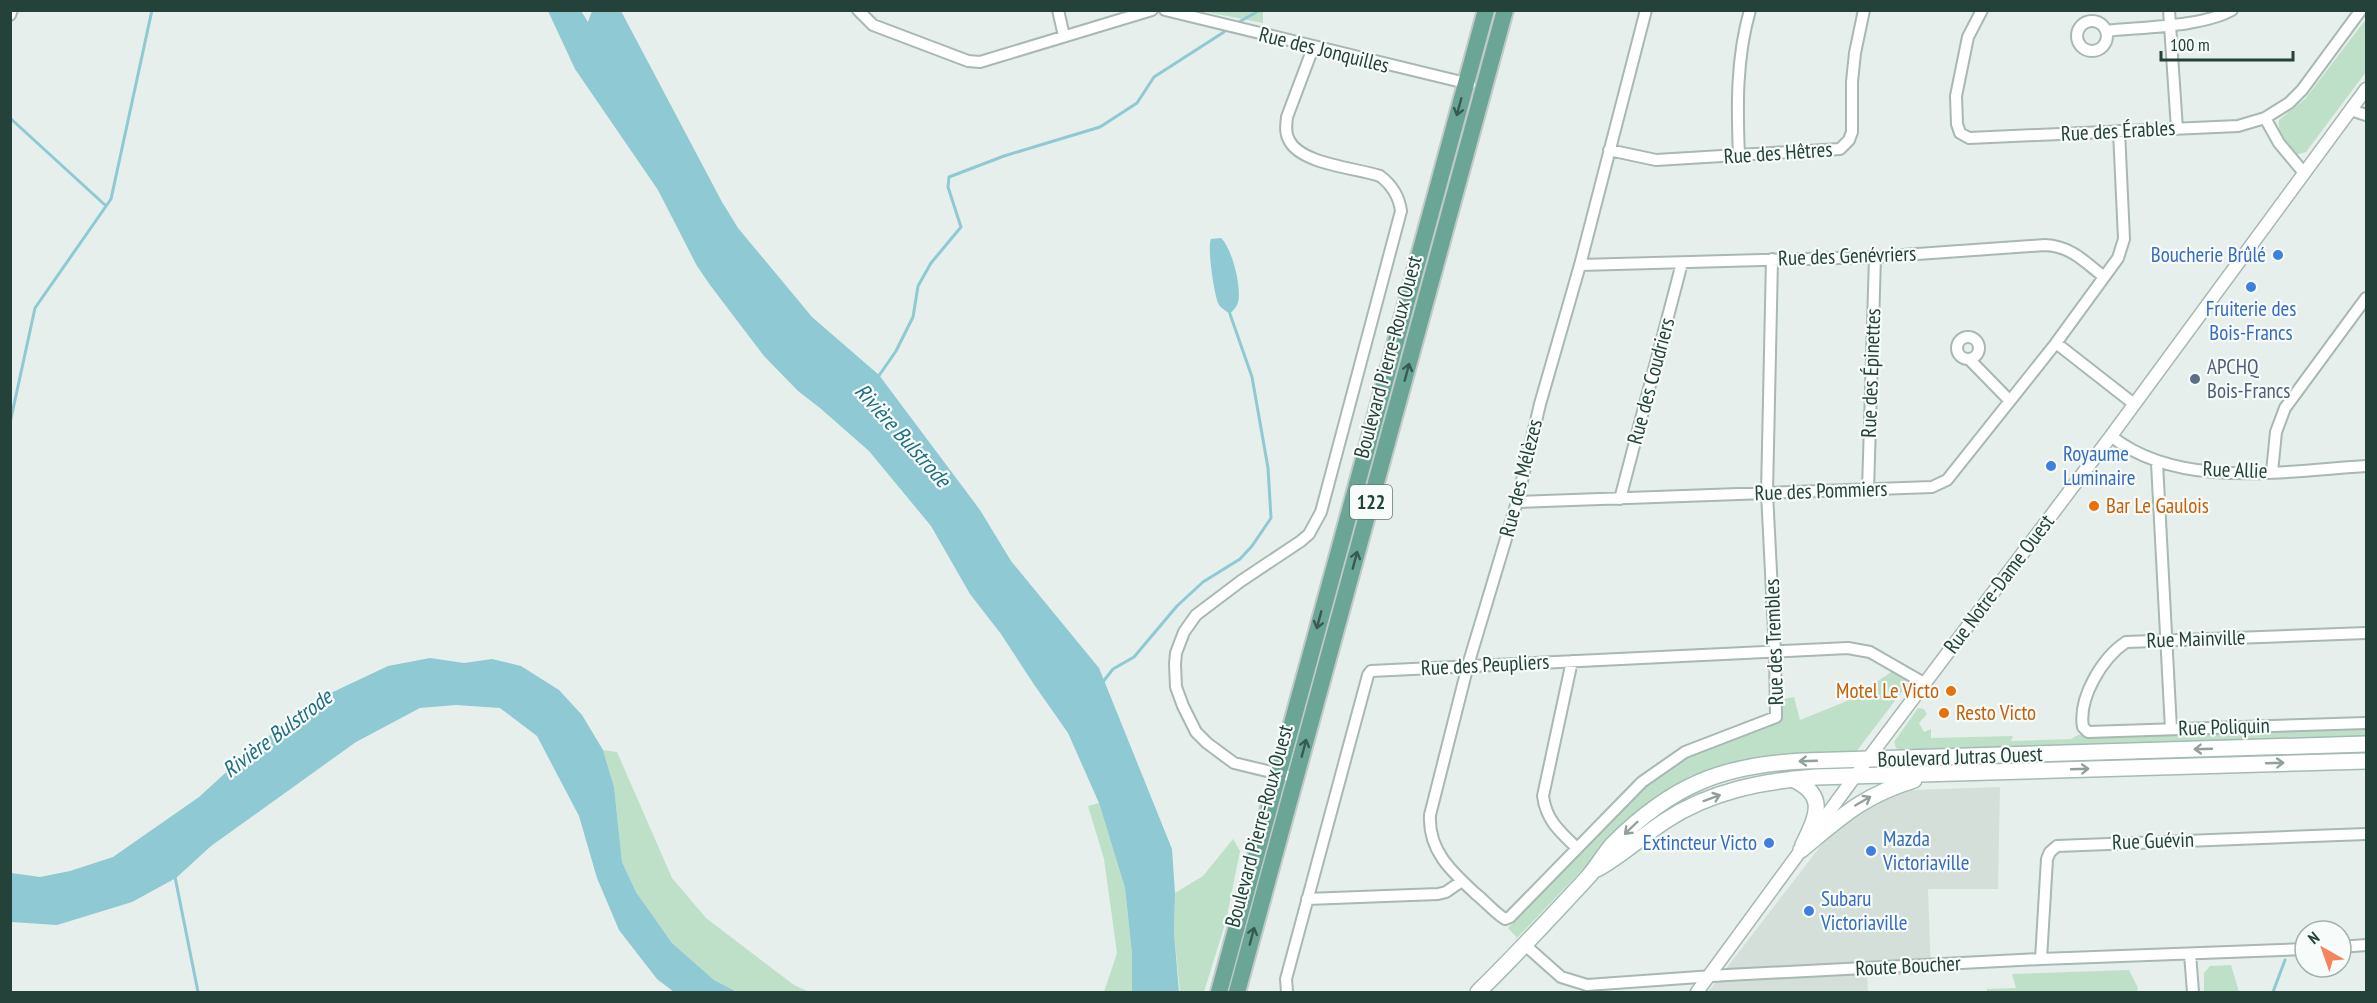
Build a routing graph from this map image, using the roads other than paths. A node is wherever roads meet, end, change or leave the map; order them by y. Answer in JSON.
{"nodes":[{"id":1,"x":12,"y":10,"type":"edge"},
{"id":2,"x":858,"y":10,"type":"edge"},
{"id":3,"x":1058,"y":10,"type":"edge"},
{"id":4,"x":1152,"y":10,"type":"edge"},
{"id":5,"x":1165,"y":10,"type":"edge"},
{"id":6,"x":1486,"y":10,"type":"edge"},
{"id":7,"x":1505,"y":10,"type":"edge"},
{"id":8,"x":1646,"y":10,"type":"edge"},
{"id":9,"x":1750,"y":10,"type":"edge"},
{"id":10,"x":1864,"y":10,"type":"edge"},
{"id":11,"x":1982,"y":10,"type":"edge"},
{"id":12,"x":2169,"y":10,"type":"edge"},
{"id":13,"x":2232,"y":10,"type":"edge"},
{"id":14,"x":2361,"y":10,"type":"edge"},
{"id":15,"x":10,"y":15,"type":"edge"},
{"id":16,"x":2170,"y":24,"type":"junction"},
{"id":17,"x":2106,"y":31,"type":"dead end"},
{"id":18,"x":1064,"y":36,"type":"junction"},
{"id":19,"x":1312,"y":48,"type":"junction"},
{"id":20,"x":1466,"y":83,"type":"junction"},
{"id":21,"x":1484,"y":87,"type":"junction"},
{"id":22,"x":2367,"y":89,"type":"edge"},
{"id":23,"x":2351,"y":110,"type":"junction"},
{"id":24,"x":2367,"y":114,"type":"edge"},
{"id":25,"x":2265,"y":118,"type":"junction"},
{"id":26,"x":2177,"y":129,"type":"junction"},
{"id":27,"x":2119,"y":131,"type":"junction"},
{"id":28,"x":1609,"y":150,"type":"junction"},
{"id":29,"x":1739,"y":157,"type":"junction"},
{"id":30,"x":2304,"y":174,"type":"junction"},
{"id":31,"x":1875,"y":257,"type":"junction"},
{"id":32,"x":1772,"y":260,"type":"junction"},
{"id":33,"x":1682,"y":263,"type":"junction"},
{"id":34,"x":1580,"y":265,"type":"junction"},
{"id":35,"x":2104,"y":277,"type":"junction"},
{"id":36,"x":2367,"y":298,"type":"edge"},
{"id":37,"x":2056,"y":342,"type":"junction"},
{"id":38,"x":1969,"y":359,"type":"dead end"},
{"id":39,"x":2009,"y":400,"type":"junction"},
{"id":40,"x":2134,"y":404,"type":"junction"},
{"id":41,"x":2111,"y":436,"type":"junction"},
{"id":42,"x":2157,"y":463,"type":"junction"},
{"id":43,"x":2367,"y":466,"type":"edge"},
{"id":44,"x":2272,"y":472,"type":"junction"},
{"id":45,"x":1868,"y":490,"type":"junction"},
{"id":46,"x":1767,"y":493,"type":"junction"},
{"id":47,"x":1620,"y":499,"type":"junction"},
{"id":48,"x":1517,"y":502,"type":"junction"},
{"id":49,"x":2367,"y":633,"type":"edge"},
{"id":50,"x":2166,"y":639,"type":"junction"},
{"id":51,"x":1775,"y":651,"type":"junction"},
{"id":52,"x":1572,"y":661,"type":"junction"},
{"id":53,"x":1468,"y":665,"type":"junction"},
{"id":54,"x":1924,"y":683,"type":"junction"},
{"id":55,"x":2367,"y":723,"type":"edge"},
{"id":56,"x":2082,"y":727,"type":"joint"},
{"id":57,"x":2171,"y":729,"type":"junction"},
{"id":58,"x":2367,"y":744,"type":"edge"},
{"id":59,"x":1866,"y":760,"type":"junction"},
{"id":60,"x":2367,"y":761,"type":"edge"},
{"id":61,"x":1278,"y":772,"type":"junction"},
{"id":62,"x":1935,"y":774,"type":"junction"},
{"id":63,"x":1854,"y":777,"type":"junction"},
{"id":64,"x":1296,"y":778,"type":"junction"},
{"id":65,"x":1792,"y":779,"type":"junction"},
{"id":66,"x":2367,"y":834,"type":"edge"},
{"id":67,"x":1577,"y":848,"type":"junction"},
{"id":68,"x":1801,"y":850,"type":"junction"},
{"id":69,"x":1592,"y":872,"type":"junction"},
{"id":70,"x":1462,"y":881,"type":"junction"},
{"id":71,"x":1307,"y":899,"type":"junction"},
{"id":72,"x":1505,"y":919,"type":"joint"},
{"id":73,"x":1525,"y":945,"type":"junction"},
{"id":74,"x":2293,"y":950,"type":"edge"},
{"id":75,"x":2190,"y":954,"type":"junction"},
{"id":76,"x":2041,"y":959,"type":"junction"},
{"id":77,"x":1709,"y":976,"type":"junction"},
{"id":78,"x":1219,"y":993,"type":"edge"},
{"id":79,"x":1237,"y":993,"type":"edge"},
{"id":80,"x":1287,"y":993,"type":"edge"},
{"id":81,"x":1478,"y":993,"type":"edge"},
{"id":82,"x":1697,"y":993,"type":"edge"},
{"id":83,"x":2193,"y":993,"type":"edge"}],
"edges":[{"from":1,"to":15,"type":"street"},
{"from":2,"to":18,"type":"street"},
{"from":3,"to":18,"type":"street"},
{"from":4,"to":18,"type":"street"},
{"from":5,"to":19,"type":"street","name":"Rue des Jonquilles"},
{"from":6,"to":20,"type":"main road","name":"Boulevard Pierre-Roux Ouest","number":"122"},
{"from":7,"to":21,"type":"main road","name":"Boulevard Pierre-Roux Ouest","number":"122"},
{"from":8,"to":28,"type":"street","name":"Rue des Mélèzes"},
{"from":9,"to":29,"type":"street"},
{"from":10,"to":29,"type":"street","name":"Rue des Hêtres"},
{"from":11,"to":27,"type":"street","name":"Rue des Érables"},
{"from":12,"to":16,"type":"street"},
{"from":13,"to":16,"type":"street"},
{"from":14,"to":25,"type":"street","name":"Rue des Érables"},
{"from":16,"to":17,"type":"street"},
{"from":16,"to":26,"type":"street"},
{"from":19,"to":20,"type":"street","name":"Rue des Jonquilles"},
{"from":19,"to":61,"type":"street"},
{"from":20,"to":21,"type":"street","name":"Rue des Jonquilles"},
{"from":20,"to":61,"type":"main road","name":"Boulevard Pierre-Roux Ouest","number":"122","one_way":true},
{"from":64,"to":21,"type":"main road","name":"Boulevard Pierre-Roux Ouest","number":"122","one_way":true},
{"from":22,"to":23,"type":"street","name":"Rue Notre-Dame Ouest"},
{"from":23,"to":24,"type":"street"},
{"from":23,"to":30,"type":"street","name":"Rue Notre-Dame Ouest"},
{"from":25,"to":26,"type":"street","name":"Rue des Érables"},
{"from":25,"to":30,"type":"street"},
{"from":26,"to":27,"type":"street","name":"Rue des Érables"},
{"from":27,"to":35,"type":"street","name":"Rue des Pommiers"},
{"from":28,"to":29,"type":"street","name":"Rue des Hêtres"},
{"from":28,"to":34,"type":"street","name":"Rue des Mélèzes"},
{"from":30,"to":40,"type":"street","name":"Rue Notre-Dame Ouest"},
{"from":31,"to":32,"type":"street","name":"Rue des Genévriers"},
{"from":31,"to":35,"type":"street","name":"Rue des Genévriers"},
{"from":31,"to":45,"type":"street","name":"Rue des Épinettes"},
{"from":32,"to":33,"type":"street","name":"Rue des Genévriers"},
{"from":32,"to":46,"type":"street","name":"Rue des Trembles"},
{"from":33,"to":34,"type":"street","name":"Rue des Genévriers"},
{"from":33,"to":47,"type":"street","name":"Rue des Coudriers"},
{"from":34,"to":48,"type":"street","name":"Rue des Mélèzes"},
{"from":35,"to":37,"type":"street","name":"Rue des Pommiers"},
{"from":36,"to":44,"type":"street"},
{"from":37,"to":39,"type":"street","name":"Rue des Pommiers"},
{"from":37,"to":40,"type":"street"},
{"from":38,"to":39,"type":"street"},
{"from":39,"to":45,"type":"street","name":"Rue des Pommiers"},
{"from":40,"to":41,"type":"street","name":"Rue Notre-Dame Ouest"},
{"from":41,"to":42,"type":"street","name":"Rue Allie"},
{"from":41,"to":54,"type":"street","name":"Rue Notre-Dame Ouest"},
{"from":42,"to":44,"type":"street","name":"Rue Allie"},
{"from":42,"to":50,"type":"street"},
{"from":43,"to":44,"type":"street","name":"Rue Allie"},
{"from":45,"to":46,"type":"street","name":"Rue des Pommiers"},
{"from":46,"to":47,"type":"street","name":"Rue des Pommiers"},
{"from":46,"to":51,"type":"street","name":"Rue des Trembles"},
{"from":47,"to":48,"type":"street","name":"Rue des Pommiers"},
{"from":48,"to":53,"type":"street","name":"Rue des Mélèzes"},
{"from":49,"to":50,"type":"street","name":"Rue Mainville"},
{"from":50,"to":56,"type":"street","name":"Rue Mainville"},
{"from":50,"to":57,"type":"street"},
{"from":51,"to":52,"type":"street","name":"Rue des Peupliers"},
{"from":51,"to":54,"type":"street","name":"Rue des Peupliers"},
{"from":51,"to":67,"type":"street","name":"Rue des Trembles"},
{"from":52,"to":53,"type":"street","name":"Rue des Peupliers"},
{"from":52,"to":67,"type":"street"},
{"from":53,"to":70,"type":"street","name":"Rue des Mélèzes"},
{"from":53,"to":71,"type":"street","name":"Rue des Peupliers"},
{"from":54,"to":59,"type":"street","name":"Rue Notre-Dame Ouest"},
{"from":55,"to":57,"type":"street","name":"Rue Poliquin"},
{"from":56,"to":57,"type":"street","name":"Rue Poliquin"},
{"from":58,"to":59,"type":"main road","name":"Boulevard Jutras Ouest","one_way":true},
{"from":59,"to":63,"type":"street","name":"Rue Notre-Dame Ouest"},
{"from":59,"to":69,"type":"main road","name":"Boulevard Jutras Ouest","one_way":true},
{"from":62,"to":60,"type":"main road","name":"Boulevard Jutras Ouest","one_way":true},
{"from":61,"to":64,"type":"street"},
{"from":61,"to":78,"type":"main road","name":"Boulevard Pierre-Roux Ouest","number":"122"},
{"from":62,"to":63,"type":"main road","name":"Boulevard Jutras Ouest"},
{"from":68,"to":62,"type":"main road","one_way":true},
{"from":63,"to":65,"type":"main road","name":"Boulevard Jutras Ouest"},
{"from":63,"to":68,"type":"street","name":"Rue Notre-Dame Ouest"},
{"from":79,"to":64,"type":"main road","name":"Boulevard Pierre-Roux Ouest","number":"122","one_way":true},
{"from":65,"to":68,"type":"main road"},
{"from":69,"to":65,"type":"main road","name":"Boulevard Jutras Ouest","one_way":true},
{"from":66,"to":76,"type":"street","name":"Rue Guévin"},
{"from":67,"to":72,"type":"street","name":"Rue des Trembles"},
{"from":68,"to":77,"type":"street","name":"Rue Notre-Dame Ouest"},
{"from":69,"to":73,"type":"main road","name":"Boulevard Jutras Ouest"},
{"from":70,"to":71,"type":"street"},
{"from":70,"to":72,"type":"street","name":"Rue des Mélèzes"},
{"from":71,"to":80,"type":"street","name":"Rue des Peupliers"},
{"from":73,"to":77,"type":"street","name":"Route Boucher"},
{"from":73,"to":81,"type":"main road","name":"Boulevard Jutras Ouest"},
{"from":74,"to":75,"type":"street","name":"Route Boucher"},
{"from":75,"to":76,"type":"street","name":"Route Boucher"},
{"from":75,"to":83,"type":"street"},
{"from":76,"to":77,"type":"street","name":"Route Boucher"},
{"from":77,"to":82,"type":"street","name":"Rue Notre-Dame Ouest"}]}
